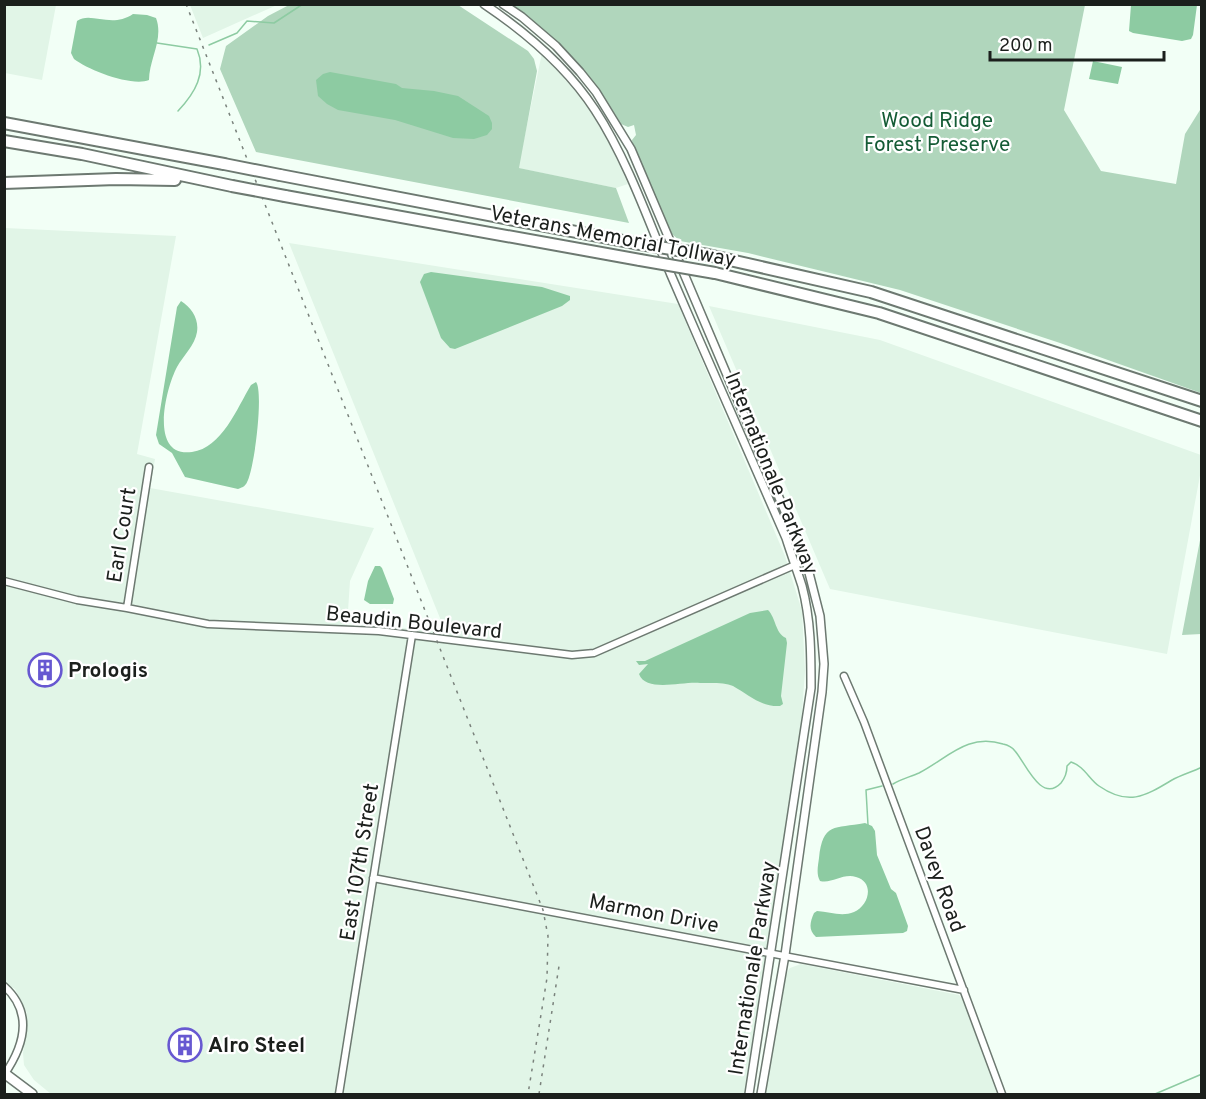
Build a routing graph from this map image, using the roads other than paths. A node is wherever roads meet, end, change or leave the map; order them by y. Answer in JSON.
{"nodes":[{"id":1,"x":484,"y":4,"type":"edge"},
{"id":2,"x":503,"y":4,"type":"edge"},
{"id":3,"x":4,"y":123,"type":"edge"},
{"id":4,"x":4,"y":141,"type":"edge"},
{"id":5,"x":198,"y":180,"type":"junction"},
{"id":6,"x":4,"y":183,"type":"edge"},
{"id":7,"x":1202,"y":401,"type":"edge"},
{"id":8,"x":1202,"y":422,"type":"edge"},
{"id":9,"x":149,"y":467,"type":"dead end"},
{"id":10,"x":806,"y":561,"type":"junction"},
{"id":11,"x":795,"y":565,"type":"junction"},
{"id":12,"x":4,"y":581,"type":"edge"},
{"id":13,"x":127,"y":608,"type":"junction"},
{"id":14,"x":412,"y":635,"type":"junction"},
{"id":15,"x":844,"y":676,"type":"dead end"},
{"id":16,"x":373,"y":878,"type":"junction"},
{"id":17,"x":771,"y":952,"type":"junction"},
{"id":18,"x":785,"y":955,"type":"junction"},
{"id":19,"x":4,"y":986,"type":"edge"},
{"id":20,"x":964,"y":990,"type":"junction"},
{"id":21,"x":5,"y":1074,"type":"edge"},
{"id":22,"x":32,"y":1095,"type":"edge"},
{"id":23,"x":339,"y":1095,"type":"edge"},
{"id":24,"x":748,"y":1095,"type":"edge"},
{"id":25,"x":761,"y":1095,"type":"edge"},
{"id":26,"x":1002,"y":1095,"type":"edge"}],
"edges":[{"from":1,"to":11,"type":"street","name":"Internationale Parkway"},
{"from":2,"to":10,"type":"street","name":"Internationale Parkway"},
{"from":3,"to":7,"type":"highway","name":"Veterans Memorial Tollway","bridge":true},
{"from":4,"to":5,"type":"highway","name":"Veterans Memorial Tollway"},
{"from":5,"to":6,"type":"highway"},
{"from":5,"to":8,"type":"highway","name":"Veterans Memorial Tollway","bridge":true},
{"from":9,"to":13,"type":"street","name":"Earl Court"},
{"from":10,"to":11,"type":"street","name":"Beaudin Boulevard"},
{"from":10,"to":18,"type":"street","name":"Internationale Parkway"},
{"from":11,"to":14,"type":"street","name":"Beaudin Boulevard"},
{"from":11,"to":17,"type":"street","name":"Internationale Parkway"},
{"from":12,"to":13,"type":"street","name":"Beaudin Boulevard"},
{"from":13,"to":14,"type":"street","name":"Beaudin Boulevard"},
{"from":14,"to":16,"type":"street","name":"East 107th Street"},
{"from":15,"to":20,"type":"street","name":"Davey Road"},
{"from":16,"to":17,"type":"street","name":"Marmon Drive"},
{"from":16,"to":23,"type":"street","name":"East 107th Street"},
{"from":17,"to":18,"type":"street","name":"Marmon Drive"},
{"from":17,"to":24,"type":"street","name":"Internationale Parkway"},
{"from":18,"to":20,"type":"street","name":"Marmon Drive"},
{"from":18,"to":25,"type":"street","name":"Internationale Parkway"},
{"from":19,"to":21,"type":"street"},
{"from":20,"to":26,"type":"street","name":"Davey Road"},
{"from":21,"to":22,"type":"main road"}]}
